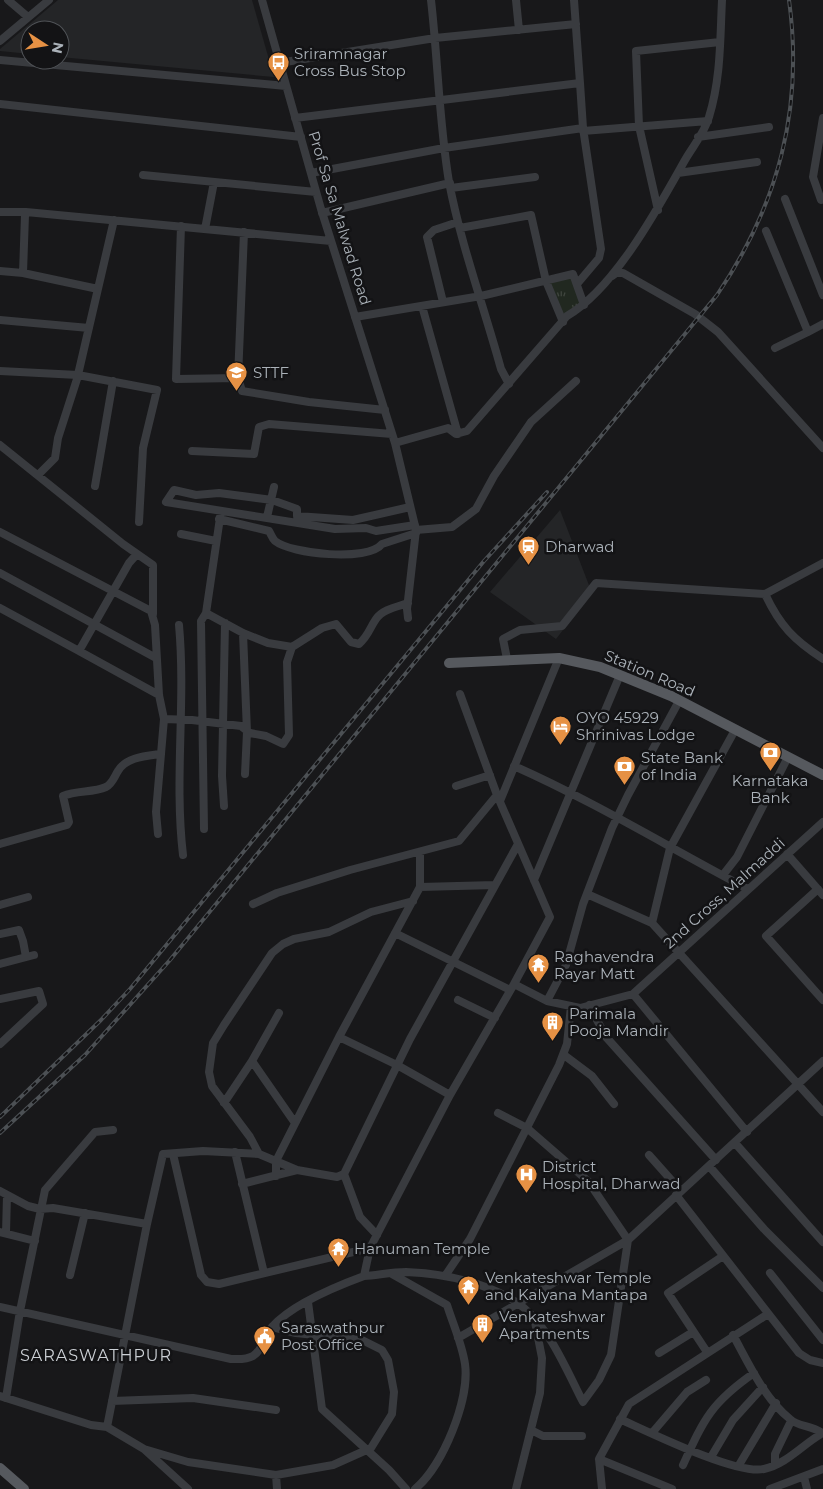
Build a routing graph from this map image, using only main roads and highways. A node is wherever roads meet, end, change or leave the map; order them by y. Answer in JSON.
{"nodes":[{"id":1,"x":449,"y":663,"type":"dead end"},
{"id":2,"x":823,"y":775,"type":"edge"},
{"id":3,"x":0,"y":1468,"type":"edge"},
{"id":4,"x":24,"y":1489,"type":"edge"}],
"edges":[{"from":1,"to":2,"type":"main road","name":"Station Road"},
{"from":3,"to":4,"type":"main road"}]}
